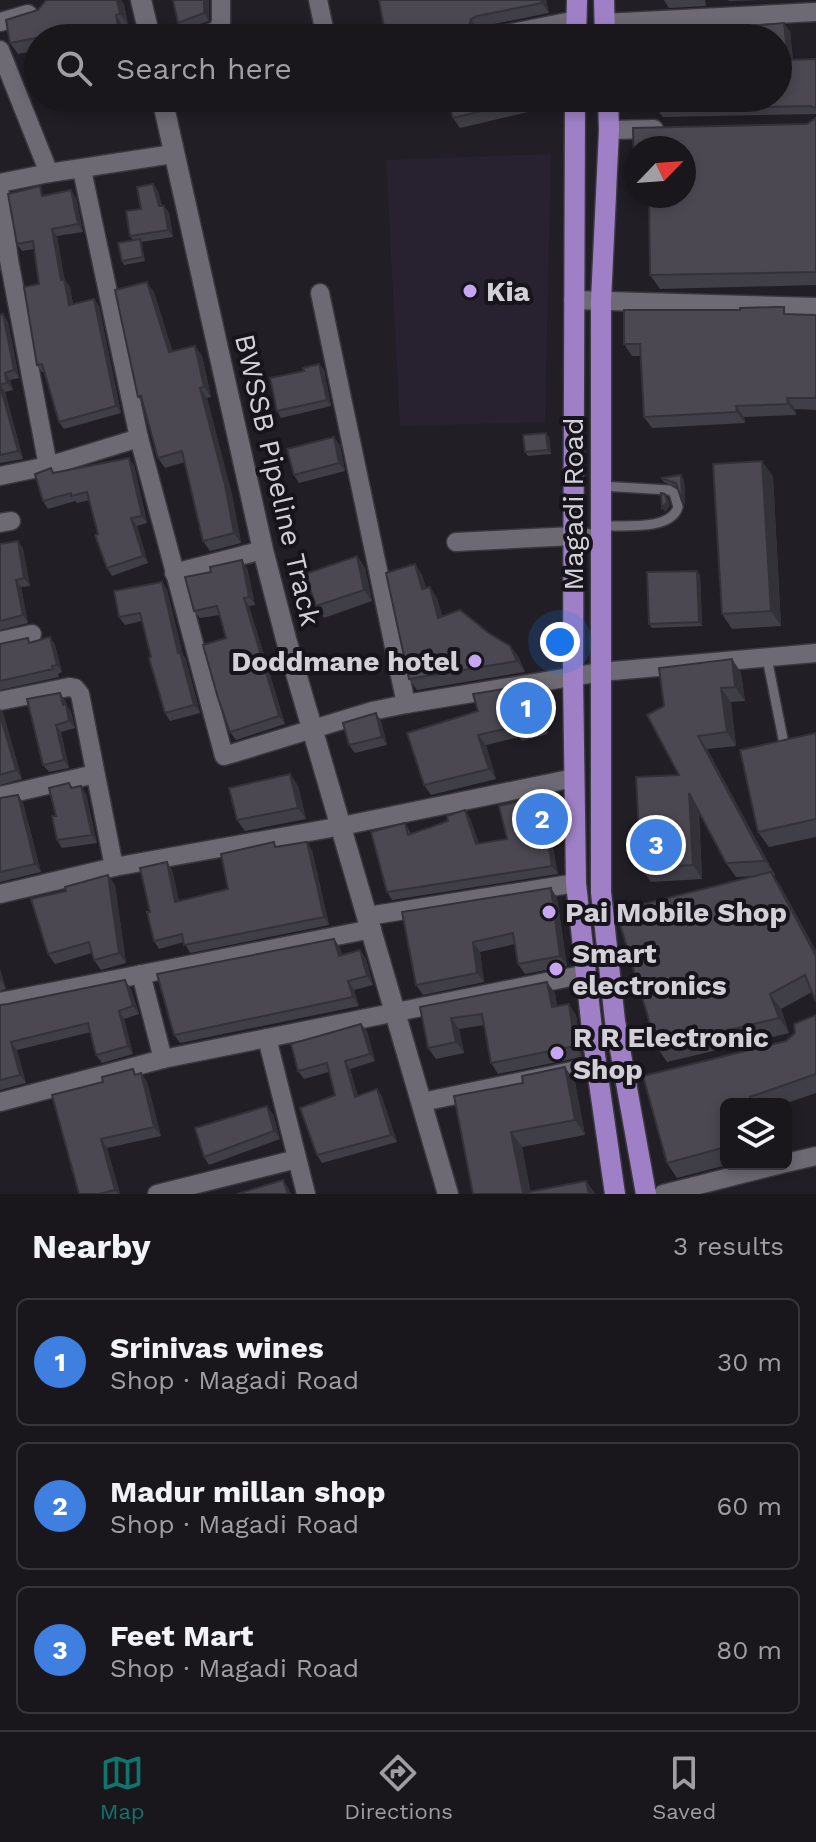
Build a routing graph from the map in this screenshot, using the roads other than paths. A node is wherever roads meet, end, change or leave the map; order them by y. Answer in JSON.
{"nodes":[{"id":1,"x":141,"y":0,"type":"edge"},
{"id":2,"x":221,"y":0,"type":"edge"},
{"id":3,"x":318,"y":0,"type":"edge"},
{"id":4,"x":604,"y":0,"type":"edge"},
{"id":5,"x":42,"y":10,"type":"edge"},
{"id":6,"x":816,"y":12,"type":"edge"},
{"id":7,"x":577,"y":19,"type":"edge"},
{"id":8,"x":0,"y":22,"type":"edge"},
{"id":9,"x":147,"y":24,"type":"edge"},
{"id":10,"x":220,"y":24,"type":"edge"},
{"id":11,"x":323,"y":24,"type":"edge"},
{"id":12,"x":553,"y":24,"type":"edge"},
{"id":13,"x":604,"y":24,"type":"edge"},
{"id":14,"x":682,"y":24,"type":"edge"},
{"id":15,"x":0,"y":50,"type":"edge"},
{"id":16,"x":24,"y":110,"type":"edge"},
{"id":17,"x":25,"y":112,"type":"edge"},
{"id":18,"x":165,"y":112,"type":"edge"},
{"id":19,"x":575,"y":112,"type":"edge"},
{"id":20,"x":608,"y":112,"type":"edge"},
{"id":21,"x":673,"y":129,"type":"edge"},
{"id":22,"x":609,"y":130,"type":"junction"},
{"id":23,"x":173,"y":154,"type":"junction"},
{"id":24,"x":82,"y":170,"type":"junction"},
{"id":25,"x":49,"y":173,"type":"junction"},
{"id":26,"x":0,"y":183,"type":"edge"},
{"id":27,"x":0,"y":194,"type":"edge"},
{"id":28,"x":320,"y":293,"type":"dead end"},
{"id":29,"x":573,"y":300,"type":"junction"},
{"id":30,"x":601,"y":301,"type":"junction"},
{"id":31,"x":816,"y":307,"type":"edge"},
{"id":32,"x":139,"y":438,"type":"junction"},
{"id":33,"x":48,"y":466,"type":"junction"},
{"id":34,"x":0,"y":476,"type":"edge"},
{"id":35,"x":601,"y":486,"type":"junction"},
{"id":36,"x":601,"y":533,"type":"junction"},
{"id":37,"x":573,"y":536,"type":"junction"},
{"id":38,"x":456,"y":542,"type":"dead end"},
{"id":39,"x":263,"y":550,"type":"junction"},
{"id":40,"x":174,"y":573,"type":"junction"},
{"id":41,"x":32,"y":634,"type":"dead end"},
{"id":42,"x":0,"y":641,"type":"edge"},
{"id":43,"x":816,"y":653,"type":"edge"},
{"id":44,"x":767,"y":658,"type":"junction"},
{"id":45,"x":601,"y":672,"type":"junction"},
{"id":46,"x":573,"y":676,"type":"junction"},
{"id":47,"x":0,"y":701,"type":"edge"},
{"id":48,"x":406,"y":704,"type":"junction"},
{"id":49,"x":313,"y":729,"type":"junction"},
{"id":50,"x":785,"y":749,"type":"edge"},
{"id":51,"x":95,"y":774,"type":"junction"},
{"id":52,"x":574,"y":778,"type":"junction"},
{"id":53,"x":0,"y":796,"type":"edge"},
{"id":54,"x":342,"y":826,"type":"junction"},
{"id":55,"x":114,"y":867,"type":"junction"},
{"id":56,"x":576,"y":883,"type":"junction"},
{"id":57,"x":0,"y":894,"type":"edge"},
{"id":58,"x":370,"y":923,"type":"junction"},
{"id":59,"x":141,"y":974,"type":"junction"},
{"id":60,"x":586,"y":974,"type":"junction"},
{"id":61,"x":0,"y":1002,"type":"edge"},
{"id":62,"x":396,"y":1011,"type":"junction"},
{"id":63,"x":267,"y":1038,"type":"junction"},
{"id":64,"x":163,"y":1059,"type":"junction"},
{"id":65,"x":596,"y":1066,"type":"junction"},
{"id":66,"x":0,"y":1102,"type":"edge"},
{"id":67,"x":422,"y":1102,"type":"junction"},
{"id":68,"x":816,"y":1156,"type":"edge"},
{"id":69,"x":297,"y":1159,"type":"junction"},
{"id":70,"x":792,"y":1162,"type":"edge"},
{"id":71,"x":760,"y":1170,"type":"edge"},
{"id":72,"x":157,"y":1194,"type":"edge"},
{"id":73,"x":306,"y":1194,"type":"edge"},
{"id":74,"x":448,"y":1194,"type":"edge"},
{"id":75,"x":615,"y":1194,"type":"edge"},
{"id":76,"x":646,"y":1194,"type":"edge"},
{"id":77,"x":663,"y":1194,"type":"edge"}],
"edges":[{"from":1,"to":9,"type":"street"},
{"from":2,"to":10,"type":"street"},
{"from":3,"to":11,"type":"street"},
{"from":4,"to":13,"type":"main road"},
{"from":5,"to":8,"type":"street"},
{"from":6,"to":14,"type":"street"},
{"from":7,"to":12,"type":"street"},
{"from":15,"to":16,"type":"street"},
{"from":17,"to":25,"type":"street"},
{"from":18,"to":23,"type":"street","name":"BWSSB Pipeline Track"},
{"from":19,"to":29,"type":"main road","name":"Magadi Road"},
{"from":20,"to":22,"type":"main road","name":"Magadi Road"},
{"from":21,"to":22,"type":"street"},
{"from":22,"to":30,"type":"main road","name":"Magadi Road"},
{"from":23,"to":24,"type":"street"},
{"from":23,"to":39,"type":"street","name":"BWSSB Pipeline Track"},
{"from":24,"to":25,"type":"street"},
{"from":24,"to":32,"type":"street"},
{"from":25,"to":26,"type":"street"},
{"from":27,"to":33,"type":"street"},
{"from":28,"to":48,"type":"street"},
{"from":29,"to":30,"type":"street"},
{"from":29,"to":37,"type":"main road","name":"Magadi Road"},
{"from":30,"to":31,"type":"street"},
{"from":30,"to":35,"type":"main road","name":"Magadi Road"},
{"from":32,"to":33,"type":"street"},
{"from":32,"to":40,"type":"street"},
{"from":33,"to":34,"type":"street"},
{"from":35,"to":36,"type":"main road","name":"Magadi Road"},
{"from":35,"to":36,"type":"lane"},
{"from":36,"to":37,"type":"street"},
{"from":36,"to":45,"type":"main road","name":"Magadi Road"},
{"from":37,"to":38,"type":"street"},
{"from":37,"to":46,"type":"main road","name":"Magadi Road"},
{"from":39,"to":40,"type":"street"},
{"from":39,"to":49,"type":"street","name":"BWSSB Pipeline Track"},
{"from":40,"to":49,"type":"street"},
{"from":41,"to":42,"type":"street"},
{"from":43,"to":44,"type":"street"},
{"from":44,"to":45,"type":"street"},
{"from":44,"to":50,"type":"lane"},
{"from":45,"to":46,"type":"street"},
{"from":45,"to":76,"type":"main road","name":"Magadi Road"},
{"from":46,"to":48,"type":"street"},
{"from":46,"to":52,"type":"main road","name":"Magadi Road"},
{"from":47,"to":51,"type":"street"},
{"from":48,"to":49,"type":"street"},
{"from":49,"to":54,"type":"street","name":"BWSSB Pipeline Track"},
{"from":51,"to":53,"type":"street"},
{"from":51,"to":55,"type":"street"},
{"from":52,"to":54,"type":"street"},
{"from":52,"to":56,"type":"main road","name":"Magadi Road"},
{"from":54,"to":55,"type":"street"},
{"from":54,"to":58,"type":"street","name":"BWSSB Pipeline Track"},
{"from":55,"to":57,"type":"street"},
{"from":56,"to":58,"type":"street"},
{"from":56,"to":60,"type":"main road","name":"Magadi Road"},
{"from":58,"to":59,"type":"street"},
{"from":58,"to":62,"type":"street","name":"BWSSB Pipeline Track"},
{"from":59,"to":61,"type":"street"},
{"from":59,"to":64,"type":"street"},
{"from":60,"to":62,"type":"street"},
{"from":60,"to":65,"type":"main road","name":"Magadi Road"},
{"from":62,"to":63,"type":"street"},
{"from":62,"to":67,"type":"street","name":"BWSSB Pipeline Track"},
{"from":63,"to":64,"type":"street"},
{"from":63,"to":69,"type":"street"},
{"from":64,"to":66,"type":"street"},
{"from":65,"to":67,"type":"street"},
{"from":65,"to":75,"type":"main road","name":"Magadi Road"},
{"from":67,"to":74,"type":"street","name":"BWSSB Pipeline Track"},
{"from":68,"to":70,"type":"street"},
{"from":69,"to":72,"type":"street"},
{"from":69,"to":73,"type":"street"},
{"from":71,"to":77,"type":"street"}]}
